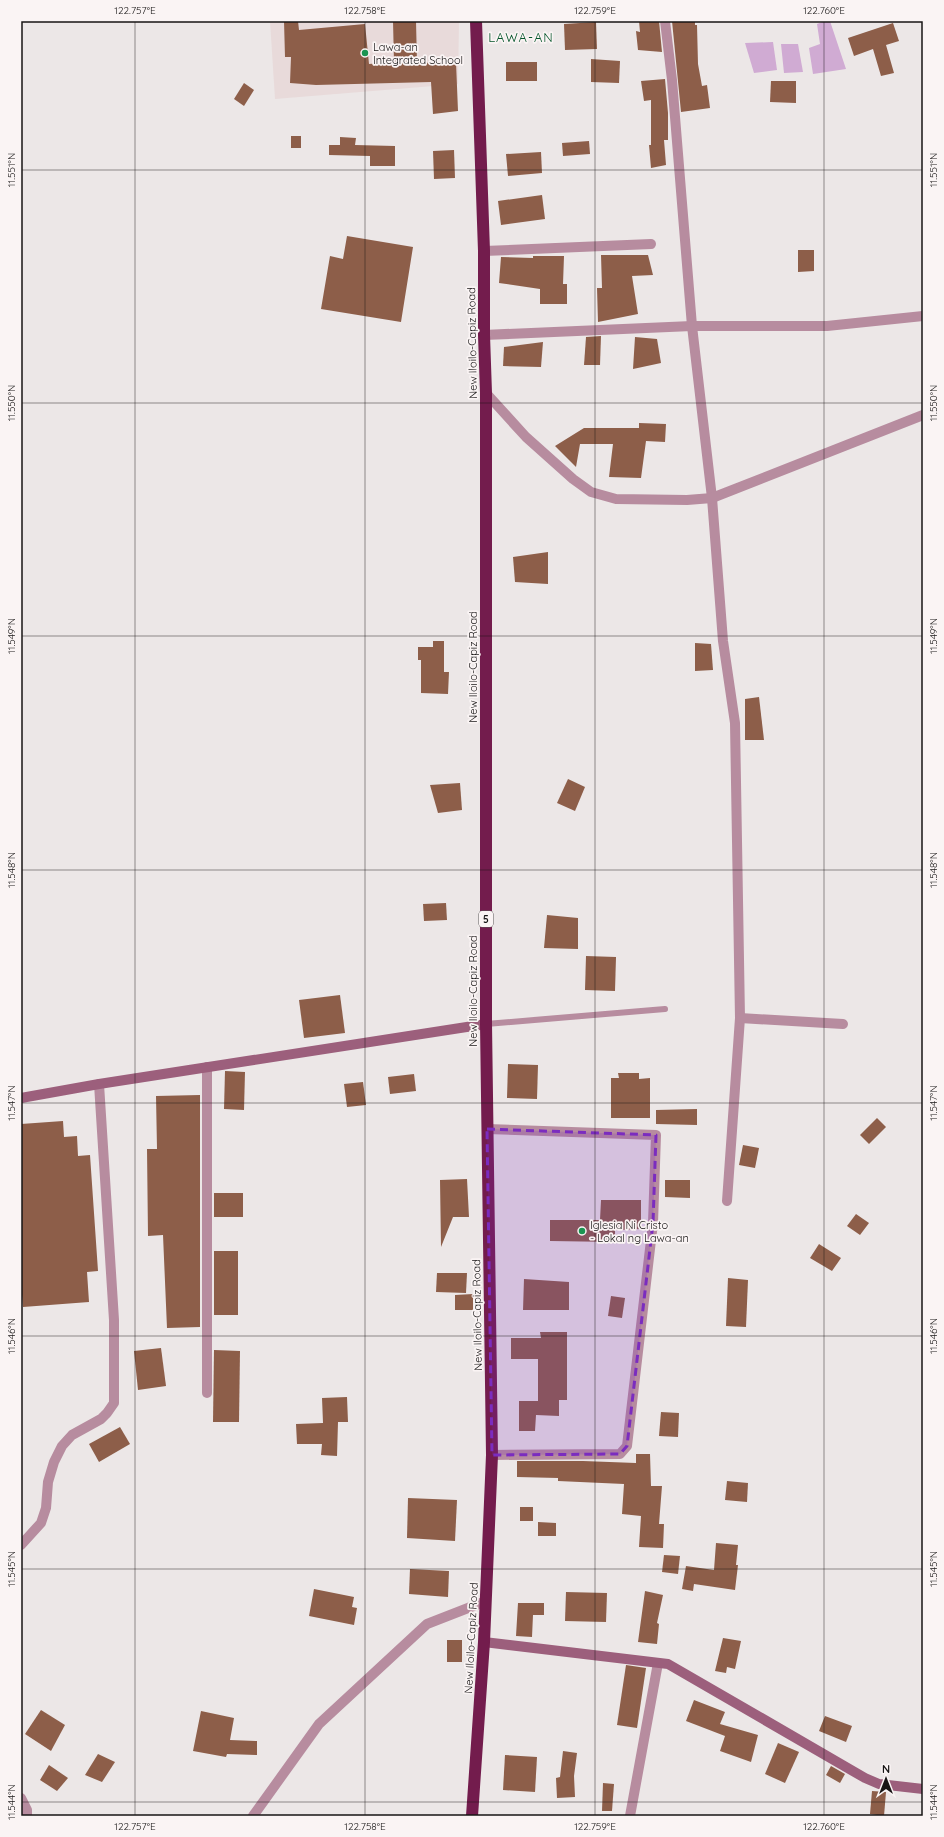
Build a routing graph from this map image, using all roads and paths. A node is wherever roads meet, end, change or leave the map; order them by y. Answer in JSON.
{"nodes":[{"id":1,"x":476,"y":21,"type":"edge"},
{"id":2,"x":665,"y":21,"type":"edge"},
{"id":3,"x":651,"y":244,"type":"dead end"},
{"id":4,"x":484,"y":251,"type":"junction"},
{"id":5,"x":923,"y":316,"type":"edge"},
{"id":6,"x":692,"y":326,"type":"junction"},
{"id":7,"x":484,"y":336,"type":"junction"},
{"id":8,"x":486,"y":393,"type":"junction"},
{"id":9,"x":923,"y":415,"type":"edge"},
{"id":10,"x":712,"y":498,"type":"junction"},
{"id":11,"x":665,"y":1009,"type":"dead end"},
{"id":12,"x":740,"y":1018,"type":"junction"},
{"id":13,"x":486,"y":1024,"type":"junction"},
{"id":14,"x":843,"y":1024,"type":"dead end"},
{"id":15,"x":206,"y":1067,"type":"junction"},
{"id":16,"x":99,"y":1084,"type":"junction"},
{"id":17,"x":21,"y":1098,"type":"edge"},
{"id":18,"x":487,"y":1129,"type":"junction"},
{"id":19,"x":727,"y":1201,"type":"dead end"},
{"id":20,"x":207,"y":1393,"type":"dead end"},
{"id":21,"x":492,"y":1455,"type":"junction"},
{"id":22,"x":21,"y":1545,"type":"edge"},
{"id":23,"x":486,"y":1601,"type":"junction"},
{"id":24,"x":484,"y":1642,"type":"junction"},
{"id":25,"x":658,"y":1663,"type":"junction"},
{"id":26,"x":923,"y":1789,"type":"edge"},
{"id":27,"x":21,"y":1798,"type":"edge"},
{"id":28,"x":27,"y":1816,"type":"edge"},
{"id":29,"x":253,"y":1816,"type":"edge"},
{"id":30,"x":472,"y":1816,"type":"edge"},
{"id":31,"x":630,"y":1816,"type":"edge"}],
"edges":[{"from":1,"to":4,"type":"highway","name":"New Iloilo-Capiz Road","number":"5"},
{"from":2,"to":6,"type":"street"},
{"from":3,"to":4,"type":"street"},
{"from":4,"to":7,"type":"highway","name":"New Iloilo-Capiz Road","number":"5"},
{"from":5,"to":6,"type":"street"},
{"from":6,"to":7,"type":"street"},
{"from":6,"to":10,"type":"street"},
{"from":7,"to":8,"type":"highway","name":"New Iloilo-Capiz Road","number":"5"},
{"from":8,"to":10,"type":"street"},
{"from":8,"to":13,"type":"highway","name":"New Iloilo-Capiz Road","number":"5"},
{"from":9,"to":10,"type":"street"},
{"from":10,"to":12,"type":"street"},
{"from":11,"to":13,"type":"lane"},
{"from":12,"to":14,"type":"street"},
{"from":12,"to":19,"type":"street"},
{"from":13,"to":15,"type":"main road"},
{"from":13,"to":18,"type":"highway","name":"New Iloilo-Capiz Road","number":"5"},
{"from":15,"to":16,"type":"main road"},
{"from":15,"to":20,"type":"street"},
{"from":16,"to":17,"type":"main road"},
{"from":16,"to":22,"type":"street"},
{"from":18,"to":21,"type":"highway","name":"New Iloilo-Capiz Road","number":"5"},
{"from":18,"to":21,"type":"street"},
{"from":21,"to":23,"type":"highway","name":"New Iloilo-Capiz Road","number":"5"},
{"from":23,"to":24,"type":"highway","name":"New Iloilo-Capiz Road","number":"5"},
{"from":23,"to":29,"type":"street"},
{"from":24,"to":25,"type":"main road"},
{"from":24,"to":30,"type":"highway","name":"New Iloilo-Capiz Road","number":"5"},
{"from":25,"to":26,"type":"main road"},
{"from":25,"to":31,"type":"street"},
{"from":27,"to":28,"type":"street"}]}
